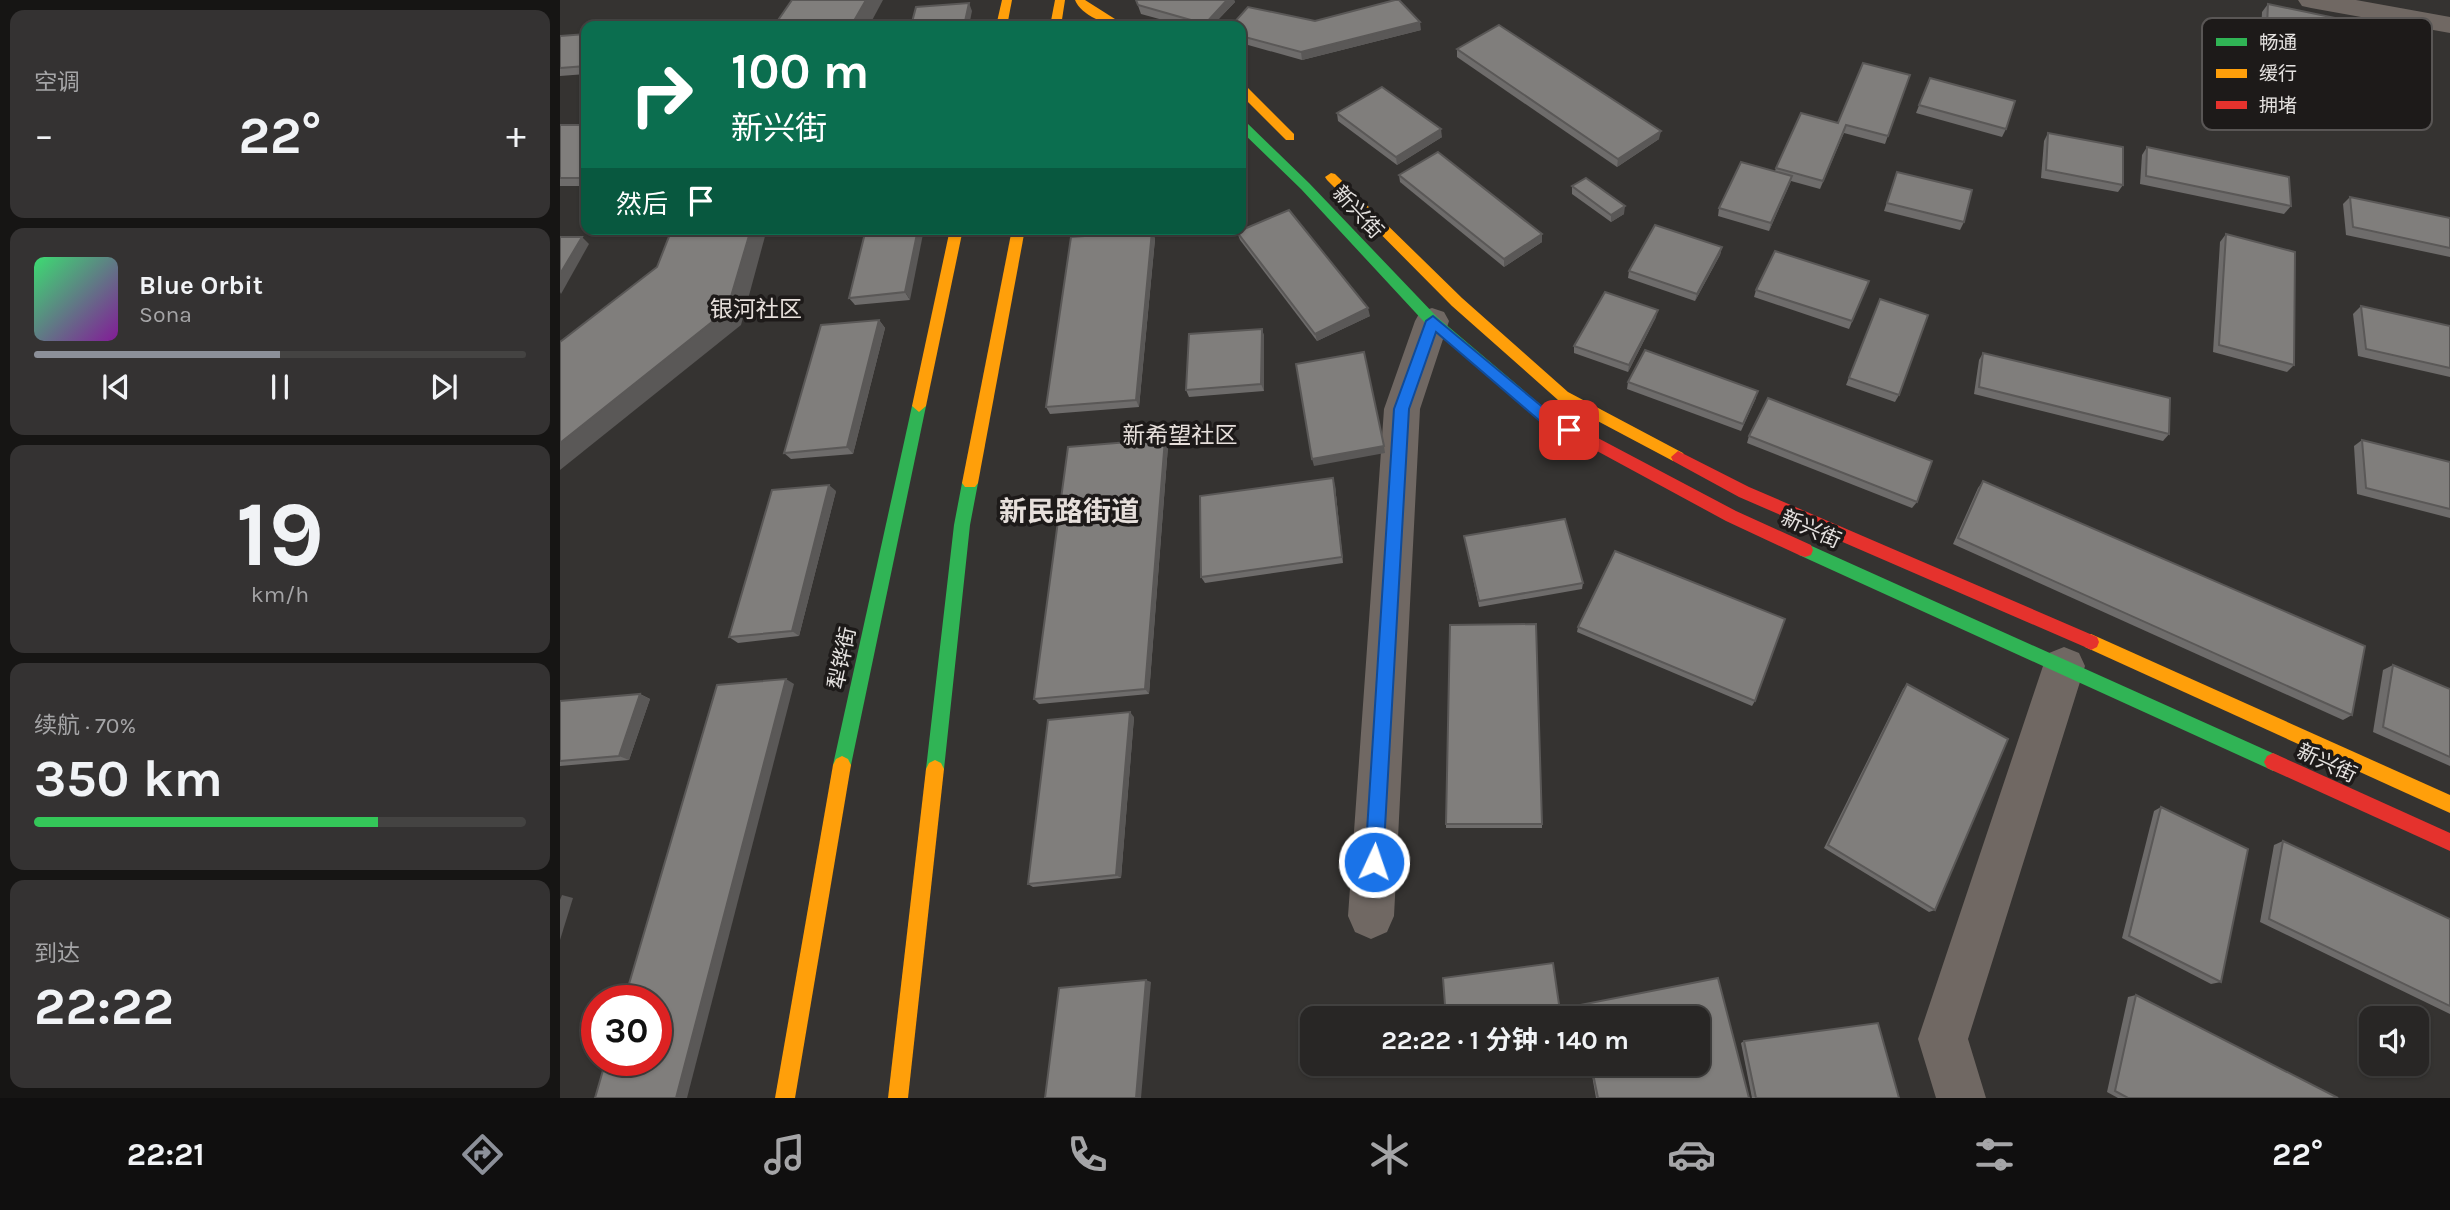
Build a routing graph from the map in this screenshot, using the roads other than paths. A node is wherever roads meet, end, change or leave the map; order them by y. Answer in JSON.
{"nodes":[{"id":1,"x":1007,"y":0,"type":"edge"},
{"id":2,"x":1060,"y":0,"type":"edge"},
{"id":3,"x":1080,"y":0,"type":"edge"},
{"id":4,"x":2311,"y":0,"type":"edge"},
{"id":5,"x":2411,"y":18,"type":"edge"},
{"id":6,"x":1002,"y":21,"type":"edge"},
{"id":7,"x":1057,"y":21,"type":"edge"},
{"id":8,"x":1111,"y":21,"type":"edge"},
{"id":9,"x":2432,"y":22,"type":"edge"},
{"id":10,"x":2450,"y":25,"type":"edge"},
{"id":11,"x":1246,"y":93,"type":"edge"},
{"id":12,"x":1246,"y":129,"type":"edge"},
{"id":13,"x":1302,"y":148,"type":"dead end"},
{"id":14,"x":1322,"y":168,"type":"dead end"},
{"id":15,"x":956,"y":235,"type":"edge"},
{"id":16,"x":1018,"y":235,"type":"edge"},
{"id":17,"x":1433,"y":321,"type":"junction"},
{"id":18,"x":2064,"y":666,"type":"junction"},
{"id":19,"x":2450,"y":804,"type":"edge"},
{"id":20,"x":2450,"y":842,"type":"edge"},
{"id":21,"x":1371,"y":916,"type":"dead end"},
{"id":22,"x":785,"y":1098,"type":"edge"},
{"id":23,"x":898,"y":1098,"type":"edge"},
{"id":24,"x":1961,"y":1098,"type":"edge"}],
"edges":[{"from":1,"to":6,"type":"street"},
{"from":2,"to":7,"type":"street"},
{"from":3,"to":8,"type":"street"},
{"from":4,"to":5,"type":"street"},
{"from":9,"to":10,"type":"street"},
{"from":11,"to":13,"type":"street"},
{"from":12,"to":17,"type":"street","name":"新兴街"},
{"from":14,"to":19,"type":"street","name":"新兴街"},
{"from":15,"to":22,"type":"street","name":"犁铧街"},
{"from":16,"to":23,"type":"street"},
{"from":17,"to":18,"type":"street","name":"新兴街"},
{"from":17,"to":21,"type":"street"},
{"from":18,"to":20,"type":"street","name":"新兴街"},
{"from":18,"to":24,"type":"street"}]}
